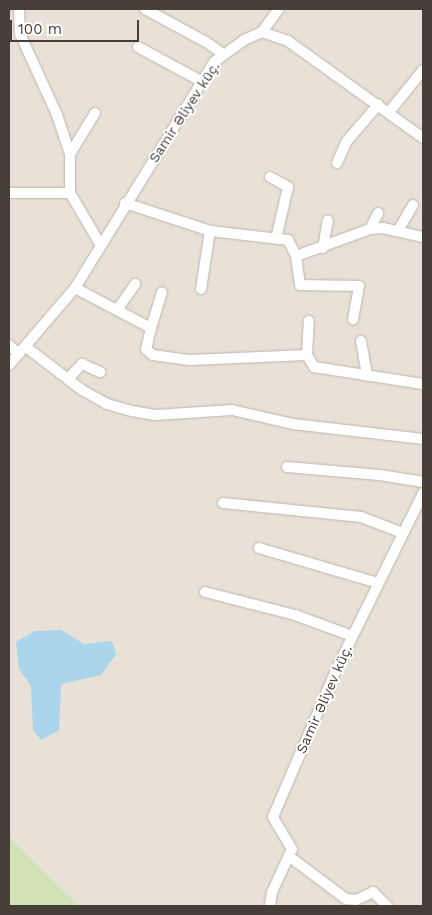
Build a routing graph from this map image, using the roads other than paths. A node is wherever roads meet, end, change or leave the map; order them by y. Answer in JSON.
{"nodes":[{"id":1,"x":18,"y":9,"type":"edge"},
{"id":2,"x":145,"y":9,"type":"edge"},
{"id":3,"x":279,"y":9,"type":"edge"},
{"id":4,"x":262,"y":32,"type":"junction"},
{"id":5,"x":138,"y":47,"type":"dead end"},
{"id":6,"x":223,"y":54,"type":"junction"},
{"id":7,"x":423,"y":70,"type":"edge"},
{"id":8,"x":201,"y":81,"type":"junction"},
{"id":9,"x":378,"y":105,"type":"junction"},
{"id":10,"x":389,"y":112,"type":"junction"},
{"id":11,"x":95,"y":113,"type":"dead end"},
{"id":12,"x":423,"y":138,"type":"edge"},
{"id":13,"x":70,"y":154,"type":"junction"},
{"id":14,"x":337,"y":163,"type":"dead end"},
{"id":15,"x":270,"y":177,"type":"dead end"},
{"id":16,"x":9,"y":193,"type":"edge"},
{"id":17,"x":70,"y":193,"type":"junction"},
{"id":18,"x":125,"y":203,"type":"junction"},
{"id":19,"x":413,"y":205,"type":"dead end"},
{"id":20,"x":378,"y":212,"type":"dead end"},
{"id":21,"x":328,"y":220,"type":"dead end"},
{"id":22,"x":370,"y":229,"type":"junction"},
{"id":23,"x":210,"y":231,"type":"junction"},
{"id":24,"x":398,"y":231,"type":"junction"},
{"id":25,"x":423,"y":237,"type":"edge"},
{"id":26,"x":276,"y":238,"type":"junction"},
{"id":27,"x":100,"y":244,"type":"junction"},
{"id":28,"x":324,"y":248,"type":"junction"},
{"id":29,"x":296,"y":256,"type":"junction"},
{"id":30,"x":135,"y":284,"type":"dead end"},
{"id":31,"x":75,"y":288,"type":"junction"},
{"id":32,"x":201,"y":289,"type":"dead end"},
{"id":33,"x":162,"y":293,"type":"dead end"},
{"id":34,"x":117,"y":310,"type":"junction"},
{"id":35,"x":352,"y":319,"type":"dead end"},
{"id":36,"x":309,"y":321,"type":"dead end"},
{"id":37,"x":151,"y":328,"type":"junction"},
{"id":38,"x":361,"y":341,"type":"dead end"},
{"id":39,"x":9,"y":345,"type":"edge"},
{"id":40,"x":23,"y":350,"type":"junction"},
{"id":41,"x":307,"y":355,"type":"junction"},
{"id":42,"x":9,"y":365,"type":"edge"},
{"id":43,"x":100,"y":372,"type":"dead end"},
{"id":44,"x":367,"y":375,"type":"junction"},
{"id":45,"x":68,"y":379,"type":"junction"},
{"id":46,"x":423,"y":384,"type":"edge"},
{"id":47,"x":423,"y":439,"type":"edge"},
{"id":48,"x":287,"y":467,"type":"dead end"},
{"id":49,"x":423,"y":482,"type":"edge"},
{"id":50,"x":423,"y":493,"type":"edge"},
{"id":51,"x":223,"y":503,"type":"dead end"},
{"id":52,"x":403,"y":533,"type":"junction"},
{"id":53,"x":258,"y":548,"type":"dead end"},
{"id":54,"x":378,"y":583,"type":"junction"},
{"id":55,"x":205,"y":592,"type":"dead end"},
{"id":56,"x":352,"y":636,"type":"junction"},
{"id":57,"x":290,"y":857,"type":"junction"},
{"id":58,"x":270,"y":906,"type":"edge"},
{"id":59,"x":386,"y":906,"type":"edge"}],
"edges":[{"from":1,"to":13,"type":"street"},
{"from":2,"to":6,"type":"street"},
{"from":3,"to":4,"type":"street"},
{"from":4,"to":6,"type":"street","name":"Samir Əliyev küç."},
{"from":4,"to":9,"type":"street"},
{"from":5,"to":8,"type":"street"},
{"from":6,"to":8,"type":"street","name":"Samir Əliyev küç."},
{"from":7,"to":10,"type":"street"},
{"from":8,"to":18,"type":"street","name":"Samir Əliyev küç."},
{"from":9,"to":10,"type":"street"},
{"from":9,"to":14,"type":"street"},
{"from":10,"to":12,"type":"street"},
{"from":11,"to":13,"type":"street"},
{"from":13,"to":17,"type":"street"},
{"from":15,"to":26,"type":"street"},
{"from":16,"to":17,"type":"street"},
{"from":17,"to":27,"type":"street"},
{"from":18,"to":23,"type":"street"},
{"from":18,"to":27,"type":"street","name":"Samir Əliyev küç."},
{"from":19,"to":24,"type":"street"},
{"from":20,"to":22,"type":"street"},
{"from":21,"to":28,"type":"street"},
{"from":22,"to":24,"type":"street"},
{"from":22,"to":28,"type":"street"},
{"from":23,"to":26,"type":"street"},
{"from":23,"to":32,"type":"street"},
{"from":24,"to":25,"type":"street"},
{"from":26,"to":29,"type":"street"},
{"from":27,"to":31,"type":"street","name":"Samir Əliyev küç."},
{"from":28,"to":29,"type":"street"},
{"from":29,"to":35,"type":"street"},
{"from":30,"to":34,"type":"street"},
{"from":31,"to":34,"type":"street"},
{"from":31,"to":40,"type":"street","name":"Samir Əliyev küç."},
{"from":33,"to":37,"type":"street"},
{"from":34,"to":37,"type":"street"},
{"from":36,"to":41,"type":"street"},
{"from":37,"to":41,"type":"street"},
{"from":38,"to":44,"type":"street"},
{"from":39,"to":40,"type":"street"},
{"from":40,"to":42,"type":"street","name":"Samir Əliyev küç."},
{"from":40,"to":45,"type":"street"},
{"from":41,"to":44,"type":"street"},
{"from":43,"to":45,"type":"street"},
{"from":44,"to":46,"type":"street"},
{"from":45,"to":47,"type":"street"},
{"from":48,"to":49,"type":"street"},
{"from":50,"to":52,"type":"street","name":"Samir Əliyev küç."},
{"from":51,"to":52,"type":"street"},
{"from":52,"to":54,"type":"street","name":"Samir Əliyev küç."},
{"from":53,"to":54,"type":"street"},
{"from":54,"to":56,"type":"street","name":"Samir Əliyev küç."},
{"from":55,"to":56,"type":"street"},
{"from":56,"to":57,"type":"street","name":"Samir Əliyev küç."},
{"from":57,"to":58,"type":"street"},
{"from":57,"to":59,"type":"street"}]}
